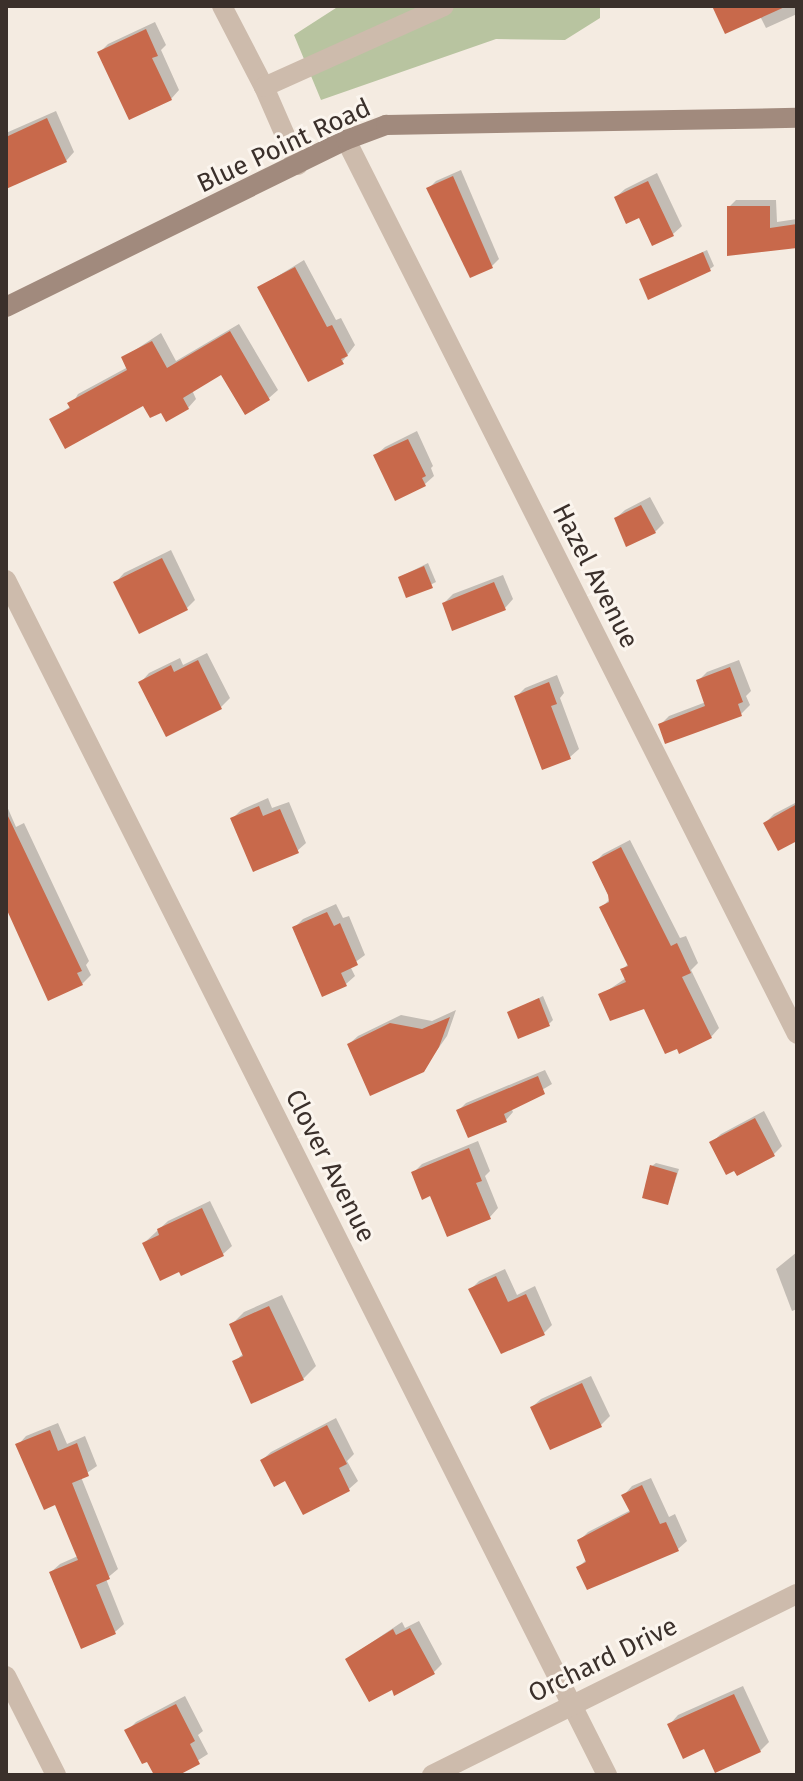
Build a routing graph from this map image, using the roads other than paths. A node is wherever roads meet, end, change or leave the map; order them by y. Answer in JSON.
{"nodes":[{"id":1,"x":222,"y":6,"type":"edge"},
{"id":2,"x":444,"y":6,"type":"edge"},
{"id":3,"x":264,"y":87,"type":"junction"},
{"id":4,"x":797,"y":118,"type":"edge"},
{"id":5,"x":346,"y":140,"type":"junction"},
{"id":6,"x":298,"y":165,"type":"junction"},
{"id":7,"x":6,"y":307,"type":"edge"},
{"id":8,"x":6,"y":580,"type":"edge"},
{"id":9,"x":797,"y":1034,"type":"edge"},
{"id":10,"x":797,"y":1594,"type":"edge"},
{"id":11,"x":6,"y":1676,"type":"edge"},
{"id":12,"x":571,"y":1703,"type":"junction"},
{"id":13,"x":56,"y":1775,"type":"edge"},
{"id":14,"x":432,"y":1775,"type":"edge"},
{"id":15,"x":607,"y":1775,"type":"edge"}],
"edges":[{"from":1,"to":3,"type":"street"},
{"from":2,"to":3,"type":"street"},
{"from":3,"to":6,"type":"street"},
{"from":4,"to":5,"type":"street","name":"Blue Point Road"},
{"from":5,"to":6,"type":"street","name":"Blue Point Road"},
{"from":5,"to":9,"type":"street","name":"Hazel Avenue"},
{"from":6,"to":7,"type":"street","name":"Blue Point Road"},
{"from":8,"to":12,"type":"street","name":"Clover Avenue"},
{"from":10,"to":12,"type":"street","name":"Orchard Drive"},
{"from":11,"to":13,"type":"street"},
{"from":12,"to":14,"type":"street","name":"Orchard Drive"},
{"from":12,"to":15,"type":"street","name":"Clover Avenue"}]}
